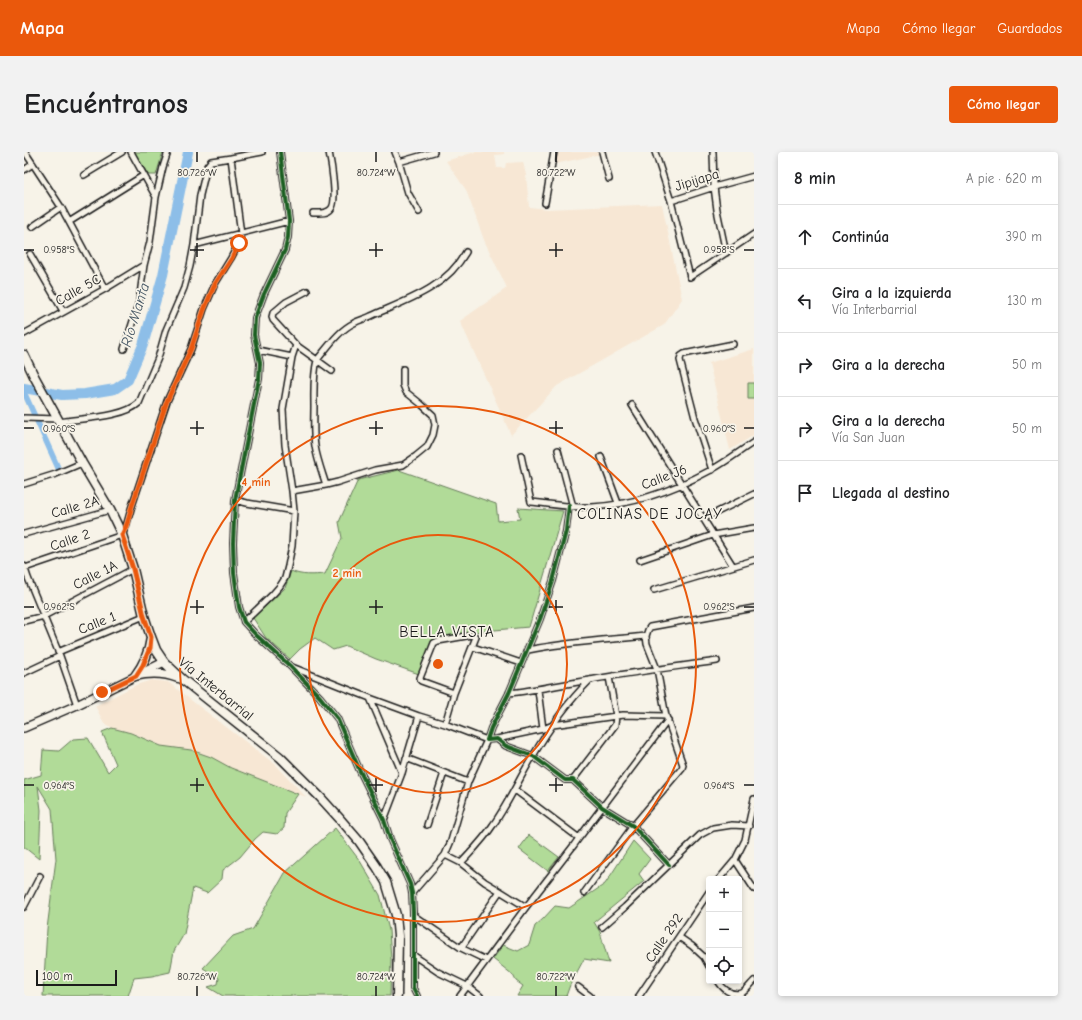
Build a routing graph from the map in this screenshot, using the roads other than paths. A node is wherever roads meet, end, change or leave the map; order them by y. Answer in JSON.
{"nodes":[{"id":1,"x":25,"y":152,"type":"edge"},
{"id":2,"x":122,"y":152,"type":"edge"},
{"id":3,"x":131,"y":152,"type":"edge"},
{"id":4,"x":168,"y":152,"type":"edge"},
{"id":5,"x":262,"y":152,"type":"edge"},
{"id":6,"x":280,"y":152,"type":"edge"},
{"id":7,"x":329,"y":152,"type":"edge"},
{"id":8,"x":395,"y":152,"type":"edge"},
{"id":9,"x":434,"y":152,"type":"edge"},
{"id":10,"x":554,"y":152,"type":"edge"},
{"id":11,"x":602,"y":152,"type":"edge"},
{"id":12,"x":655,"y":152,"type":"edge"},
{"id":13,"x":713,"y":152,"type":"edge"},
{"id":14,"x":231,"y":158,"type":"junction"},
{"id":15,"x":399,"y":162,"type":"junction"},
{"id":16,"x":33,"y":164,"type":"junction"},
{"id":17,"x":24,"y":170,"type":"edge"},
{"id":18,"x":84,"y":175,"type":"dead end"},
{"id":19,"x":144,"y":175,"type":"junction"},
{"id":20,"x":754,"y":176,"type":"edge"},
{"id":21,"x":609,"y":179,"type":"dead end"},
{"id":22,"x":714,"y":187,"type":"junction"},
{"id":23,"x":156,"y":197,"type":"junction"},
{"id":24,"x":671,"y":201,"type":"junction"},
{"id":25,"x":545,"y":203,"type":"dead end"},
{"id":26,"x":61,"y":207,"type":"junction"},
{"id":27,"x":419,"y":212,"type":"dead end"},
{"id":28,"x":313,"y":213,"type":"dead end"},
{"id":29,"x":289,"y":221,"type":"junction"},
{"id":30,"x":69,"y":222,"type":"junction"},
{"id":31,"x":32,"y":227,"type":"dead end"},
{"id":32,"x":241,"y":234,"type":"junction"},
{"id":33,"x":754,"y":234,"type":"edge"},
{"id":34,"x":194,"y":245,"type":"junction"},
{"id":35,"x":466,"y":252,"type":"dead end"},
{"id":36,"x":726,"y":253,"type":"junction"},
{"id":37,"x":30,"y":254,"type":"dead end"},
{"id":38,"x":144,"y":265,"type":"junction"},
{"id":39,"x":106,"y":289,"type":"junction"},
{"id":40,"x":307,"y":291,"type":"dead end"},
{"id":41,"x":63,"y":311,"type":"junction"},
{"id":42,"x":24,"y":334,"type":"edge"},
{"id":43,"x":296,"y":344,"type":"junction"},
{"id":44,"x":733,"y":344,"type":"dead end"},
{"id":45,"x":124,"y":349,"type":"dead end"},
{"id":46,"x":258,"y":350,"type":"junction"},
{"id":47,"x":24,"y":356,"type":"edge"},
{"id":48,"x":292,"y":357,"type":"junction"},
{"id":49,"x":317,"y":360,"type":"junction"},
{"id":50,"x":403,"y":369,"type":"dead end"},
{"id":51,"x":332,"y":372,"type":"dead end"},
{"id":52,"x":632,"y":405,"type":"dead end"},
{"id":53,"x":24,"y":418,"type":"edge"},
{"id":54,"x":58,"y":418,"type":"junction"},
{"id":55,"x":754,"y":442,"type":"edge"},
{"id":56,"x":558,"y":450,"type":"dead end"},
{"id":57,"x":521,"y":455,"type":"dead end"},
{"id":58,"x":601,"y":457,"type":"dead end"},
{"id":59,"x":82,"y":463,"type":"junction"},
{"id":60,"x":712,"y":470,"type":"junction"},
{"id":61,"x":24,"y":484,"type":"edge"},
{"id":62,"x":682,"y":484,"type":"junction"},
{"id":63,"x":326,"y":485,"type":"junction"},
{"id":64,"x":292,"y":490,"type":"junction"},
{"id":65,"x":754,"y":494,"type":"edge"},
{"id":66,"x":235,"y":500,"type":"junction"},
{"id":67,"x":618,"y":503,"type":"junction"},
{"id":68,"x":571,"y":506,"type":"junction"},
{"id":69,"x":110,"y":510,"type":"junction"},
{"id":70,"x":294,"y":511,"type":"junction"},
{"id":71,"x":703,"y":519,"type":"junction"},
{"id":72,"x":754,"y":528,"type":"edge"},
{"id":73,"x":24,"y":534,"type":"edge"},
{"id":74,"x":122,"y":535,"type":"junction"},
{"id":75,"x":713,"y":535,"type":"junction"},
{"id":76,"x":640,"y":560,"type":"dead end"},
{"id":77,"x":754,"y":560,"type":"edge"},
{"id":78,"x":733,"y":566,"type":"junction"},
{"id":79,"x":24,"y":567,"type":"edge"},
{"id":80,"x":133,"y":569,"type":"junction"},
{"id":81,"x":26,"y":579,"type":"edge"},
{"id":82,"x":654,"y":590,"type":"dead end"},
{"id":83,"x":754,"y":608,"type":"edge"},
{"id":84,"x":44,"y":616,"type":"junction"},
{"id":85,"x":144,"y":616,"type":"junction"},
{"id":86,"x":24,"y":621,"type":"edge"},
{"id":87,"x":244,"y":622,"type":"junction"},
{"id":88,"x":646,"y":636,"type":"junction"},
{"id":89,"x":151,"y":637,"type":"junction"},
{"id":90,"x":473,"y":647,"type":"junction"},
{"id":91,"x":528,"y":650,"type":"junction"},
{"id":92,"x":59,"y":654,"type":"junction"},
{"id":93,"x":717,"y":661,"type":"dead end"},
{"id":94,"x":164,"y":662,"type":"junction"},
{"id":95,"x":521,"y":664,"type":"junction"},
{"id":96,"x":290,"y":666,"type":"junction"},
{"id":97,"x":657,"y":669,"type":"junction"},
{"id":98,"x":24,"y":673,"type":"edge"},
{"id":99,"x":136,"y":676,"type":"junction"},
{"id":100,"x":609,"y":676,"type":"junction"},
{"id":101,"x":182,"y":680,"type":"junction"},
{"id":102,"x":590,"y":680,"type":"junction"},
{"id":103,"x":538,"y":690,"type":"junction"},
{"id":104,"x":454,"y":693,"type":"junction"},
{"id":105,"x":509,"y":693,"type":"junction"},
{"id":106,"x":370,"y":698,"type":"junction"},
{"id":107,"x":77,"y":705,"type":"junction"},
{"id":108,"x":419,"y":716,"type":"junction"},
{"id":109,"x":616,"y":716,"type":"junction"},
{"id":110,"x":667,"y":718,"type":"junction"},
{"id":111,"x":445,"y":724,"type":"junction"},
{"id":112,"x":553,"y":725,"type":"junction"},
{"id":113,"x":24,"y":728,"type":"edge"},
{"id":114,"x":543,"y":729,"type":"junction"},
{"id":115,"x":497,"y":739,"type":"junction"},
{"id":116,"x":487,"y":740,"type":"junction"},
{"id":117,"x":533,"y":756,"type":"junction"},
{"id":118,"x":406,"y":758,"type":"junction"},
{"id":119,"x":444,"y":772,"type":"junction"},
{"id":120,"x":402,"y":773,"type":"junction"},
{"id":121,"x":573,"y":780,"type":"junction"},
{"id":122,"x":468,"y":782,"type":"junction"},
{"id":123,"x":515,"y":790,"type":"junction"},
{"id":124,"x":754,"y":798,"type":"edge"},
{"id":125,"x":602,"y":807,"type":"junction"},
{"id":126,"x":384,"y":820,"type":"junction"},
{"id":127,"x":427,"y":825,"type":"dead end"},
{"id":128,"x":633,"y":826,"type":"junction"},
{"id":129,"x":749,"y":826,"type":"junction"},
{"id":130,"x":579,"y":838,"type":"junction"},
{"id":131,"x":445,"y":855,"type":"junction"},
{"id":132,"x":735,"y":860,"type":"junction"},
{"id":133,"x":461,"y":863,"type":"junction"},
{"id":134,"x":669,"y":865,"type":"junction"},
{"id":135,"x":40,"y":876,"type":"dead end"},
{"id":136,"x":722,"y":876,"type":"edge"},
{"id":137,"x":754,"y":889,"type":"edge"},
{"id":138,"x":500,"y":891,"type":"junction"},
{"id":139,"x":412,"y":893,"type":"junction"},
{"id":140,"x":584,"y":893,"type":"dead end"},
{"id":141,"x":706,"y":896,"type":"edge"},
{"id":142,"x":24,"y":907,"type":"edge"},
{"id":143,"x":526,"y":907,"type":"junction"},
{"id":144,"x":413,"y":915,"type":"junction"},
{"id":145,"x":602,"y":927,"type":"dead end"},
{"id":146,"x":679,"y":937,"type":"junction"},
{"id":147,"x":461,"y":948,"type":"junction"},
{"id":148,"x":413,"y":954,"type":"junction"},
{"id":149,"x":486,"y":960,"type":"junction"},
{"id":150,"x":706,"y":961,"type":"edge"},
{"id":151,"x":754,"y":981,"type":"edge"},
{"id":152,"x":720,"y":984,"type":"edge"},
{"id":153,"x":467,"y":986,"type":"junction"},
{"id":154,"x":578,"y":987,"type":"dead end"},
{"id":155,"x":397,"y":996,"type":"edge"},
{"id":156,"x":417,"y":996,"type":"edge"},
{"id":157,"x":460,"y":996,"type":"edge"},
{"id":158,"x":480,"y":996,"type":"edge"},
{"id":159,"x":590,"y":996,"type":"edge"},
{"id":160,"x":639,"y":996,"type":"edge"}],
"edges":[{"from":1,"to":16,"type":"street"},
{"from":2,"to":18,"type":"street"},
{"from":3,"to":19,"type":"street"},
{"from":4,"to":23,"type":"street"},
{"from":5,"to":14,"type":"street"},
{"from":6,"to":29,"type":"street"},
{"from":7,"to":28,"type":"street"},
{"from":8,"to":15,"type":"street"},
{"from":9,"to":15,"type":"street"},
{"from":10,"to":25,"type":"street"},
{"from":11,"to":21,"type":"street"},
{"from":12,"to":24,"type":"street"},
{"from":13,"to":22,"type":"street"},
{"from":14,"to":32,"type":"street"},
{"from":14,"to":34,"type":"street"},
{"from":15,"to":27,"type":"street"},
{"from":16,"to":17,"type":"street"},
{"from":16,"to":26,"type":"street"},
{"from":19,"to":23,"type":"street"},
{"from":19,"to":30,"type":"street"},
{"from":20,"to":22,"type":"street","name":"Jipijapa"},
{"from":22,"to":24,"type":"street","name":"Jipijapa"},
{"from":22,"to":36,"type":"street"},
{"from":23,"to":38,"type":"street"},
{"from":24,"to":36,"type":"street"},
{"from":26,"to":30,"type":"street"},
{"from":26,"to":31,"type":"street"},
{"from":29,"to":32,"type":"street"},
{"from":29,"to":46,"type":"street"},
{"from":30,"to":39,"type":"street"},
{"from":32,"to":34,"type":"street"},
{"from":32,"to":74,"type":"street"},
{"from":33,"to":36,"type":"street"},
{"from":34,"to":54,"type":"street"},
{"from":35,"to":49,"type":"street"},
{"from":37,"to":41,"type":"street"},
{"from":38,"to":39,"type":"street","name":"Calle 5C"},
{"from":38,"to":45,"type":"street"},
{"from":39,"to":41,"type":"street","name":"Calle 5C"},
{"from":40,"to":43,"type":"street"},
{"from":41,"to":42,"type":"street","name":"Calle 5C"},
{"from":43,"to":48,"type":"street"},
{"from":43,"to":49,"type":"street"},
{"from":44,"to":60,"type":"street"},
{"from":46,"to":48,"type":"street"},
{"from":46,"to":66,"type":"street"},
{"from":47,"to":54,"type":"main road","name":"Vía Interbarrial"},
{"from":48,"to":64,"type":"street"},
{"from":49,"to":51,"type":"street"},
{"from":49,"to":63,"type":"street"},
{"from":50,"to":63,"type":"street"},
{"from":52,"to":62,"type":"street"},
{"from":53,"to":54,"type":"street"},
{"from":54,"to":59,"type":"main road","name":"Vía Interbarrial"},
{"from":55,"to":60,"type":"street","name":"Calle J6"},
{"from":56,"to":68,"type":"street"},
{"from":57,"to":68,"type":"street","name":"Calle J6"},
{"from":58,"to":67,"type":"street"},
{"from":59,"to":61,"type":"street"},
{"from":59,"to":69,"type":"main road","name":"Vía Interbarrial"},
{"from":60,"to":62,"type":"street","name":"Calle J6"},
{"from":62,"to":67,"type":"street","name":"Calle J6"},
{"from":62,"to":71,"type":"street"},
{"from":63,"to":64,"type":"street"},
{"from":64,"to":70,"type":"street"},
{"from":65,"to":71,"type":"street"},
{"from":66,"to":70,"type":"street"},
{"from":66,"to":87,"type":"street"},
{"from":67,"to":68,"type":"street","name":"Calle J6"},
{"from":68,"to":91,"type":"street"},
{"from":69,"to":73,"type":"street","name":"Calle 2A"},
{"from":69,"to":74,"type":"main road","name":"Vía Interbarrial"},
{"from":70,"to":87,"type":"street"},
{"from":71,"to":75,"type":"street"},
{"from":72,"to":75,"type":"street"},
{"from":74,"to":79,"type":"street","name":"Calle 2"},
{"from":74,"to":80,"type":"main road","name":"Vía Interbarrial"},
{"from":75,"to":76,"type":"street"},
{"from":75,"to":78,"type":"street"},
{"from":77,"to":78,"type":"street"},
{"from":78,"to":82,"type":"street"},
{"from":79,"to":81,"type":"street"},
{"from":80,"to":84,"type":"street","name":"Calle 1A"},
{"from":80,"to":85,"type":"main road","name":"Vía Interbarrial"},
{"from":81,"to":84,"type":"street"},
{"from":83,"to":88,"type":"street"},
{"from":84,"to":86,"type":"street","name":"Calle 1A"},
{"from":84,"to":92,"type":"street"},
{"from":85,"to":89,"type":"main road","name":"Vía Interbarrial"},
{"from":85,"to":92,"type":"street","name":"Calle 1"},
{"from":87,"to":96,"type":"street"},
{"from":88,"to":91,"type":"street"},
{"from":88,"to":97,"type":"street"},
{"from":89,"to":94,"type":"main road","name":"Vía Interbarrial"},
{"from":89,"to":99,"type":"main road"},
{"from":90,"to":95,"type":"street"},
{"from":90,"to":104,"type":"street"},
{"from":90,"to":104,"type":"street"},
{"from":91,"to":95,"type":"street"},
{"from":92,"to":98,"type":"street","name":"Calle 1"},
{"from":92,"to":107,"type":"street"},
{"from":93,"to":97,"type":"street"},
{"from":94,"to":99,"type":"street"},
{"from":94,"to":101,"type":"main road","name":"Vía Interbarrial"},
{"from":95,"to":105,"type":"street"},
{"from":96,"to":106,"type":"street"},
{"from":96,"to":126,"type":"street"},
{"from":97,"to":100,"type":"street"},
{"from":97,"to":110,"type":"street"},
{"from":99,"to":101,"type":"main road"},
{"from":99,"to":107,"type":"street"},
{"from":100,"to":102,"type":"street"},
{"from":100,"to":109,"type":"street"},
{"from":101,"to":155,"type":"main road","name":"Vía Interbarrial"},
{"from":102,"to":103,"type":"street"},
{"from":102,"to":112,"type":"street"},
{"from":103,"to":105,"type":"street"},
{"from":103,"to":114,"type":"street"},
{"from":104,"to":111,"type":"street"},
{"from":105,"to":116,"type":"street"},
{"from":106,"to":108,"type":"street"},
{"from":106,"to":120,"type":"street"},
{"from":107,"to":113,"type":"street"},
{"from":108,"to":111,"type":"street"},
{"from":108,"to":118,"type":"street"},
{"from":109,"to":110,"type":"street"},
{"from":109,"to":112,"type":"street"},
{"from":109,"to":121,"type":"street"},
{"from":110,"to":125,"type":"street"},
{"from":110,"to":128,"type":"street"},
{"from":111,"to":116,"type":"street"},
{"from":112,"to":114,"type":"street"},
{"from":112,"to":117,"type":"street"},
{"from":114,"to":115,"type":"street"},
{"from":115,"to":116,"type":"street"},
{"from":115,"to":117,"type":"street"},
{"from":116,"to":122,"type":"street"},
{"from":117,"to":121,"type":"street"},
{"from":117,"to":123,"type":"street"},
{"from":118,"to":119,"type":"street"},
{"from":118,"to":120,"type":"street"},
{"from":119,"to":122,"type":"street"},
{"from":119,"to":127,"type":"street"},
{"from":120,"to":126,"type":"street"},
{"from":121,"to":125,"type":"street"},
{"from":122,"to":131,"type":"street"},
{"from":123,"to":130,"type":"street"},
{"from":123,"to":133,"type":"street"},
{"from":124,"to":129,"type":"street"},
{"from":125,"to":128,"type":"street"},
{"from":125,"to":130,"type":"street"},
{"from":126,"to":139,"type":"street"},
{"from":128,"to":134,"type":"street"},
{"from":128,"to":140,"type":"street"},
{"from":129,"to":132,"type":"street"},
{"from":129,"to":134,"type":"street"},
{"from":130,"to":143,"type":"street"},
{"from":131,"to":133,"type":"street"},
{"from":131,"to":139,"type":"street"},
{"from":132,"to":136,"type":"street"},
{"from":132,"to":137,"type":"street"},
{"from":133,"to":138,"type":"street"},
{"from":134,"to":145,"type":"street"},
{"from":135,"to":142,"type":"street"},
{"from":138,"to":143,"type":"street"},
{"from":138,"to":147,"type":"street"},
{"from":139,"to":144,"type":"street"},
{"from":141,"to":146,"type":"street","name":"Calle 292"},
{"from":143,"to":149,"type":"street"},
{"from":144,"to":147,"type":"street"},
{"from":144,"to":148,"type":"street"},
{"from":146,"to":150,"type":"street"},
{"from":146,"to":160,"type":"street","name":"Calle 292"},
{"from":147,"to":149,"type":"street"},
{"from":148,"to":153,"type":"street"},
{"from":148,"to":156,"type":"street"},
{"from":149,"to":153,"type":"street"},
{"from":151,"to":152,"type":"street"},
{"from":153,"to":157,"type":"street"},
{"from":153,"to":158,"type":"street"},
{"from":154,"to":159,"type":"street"}]}
